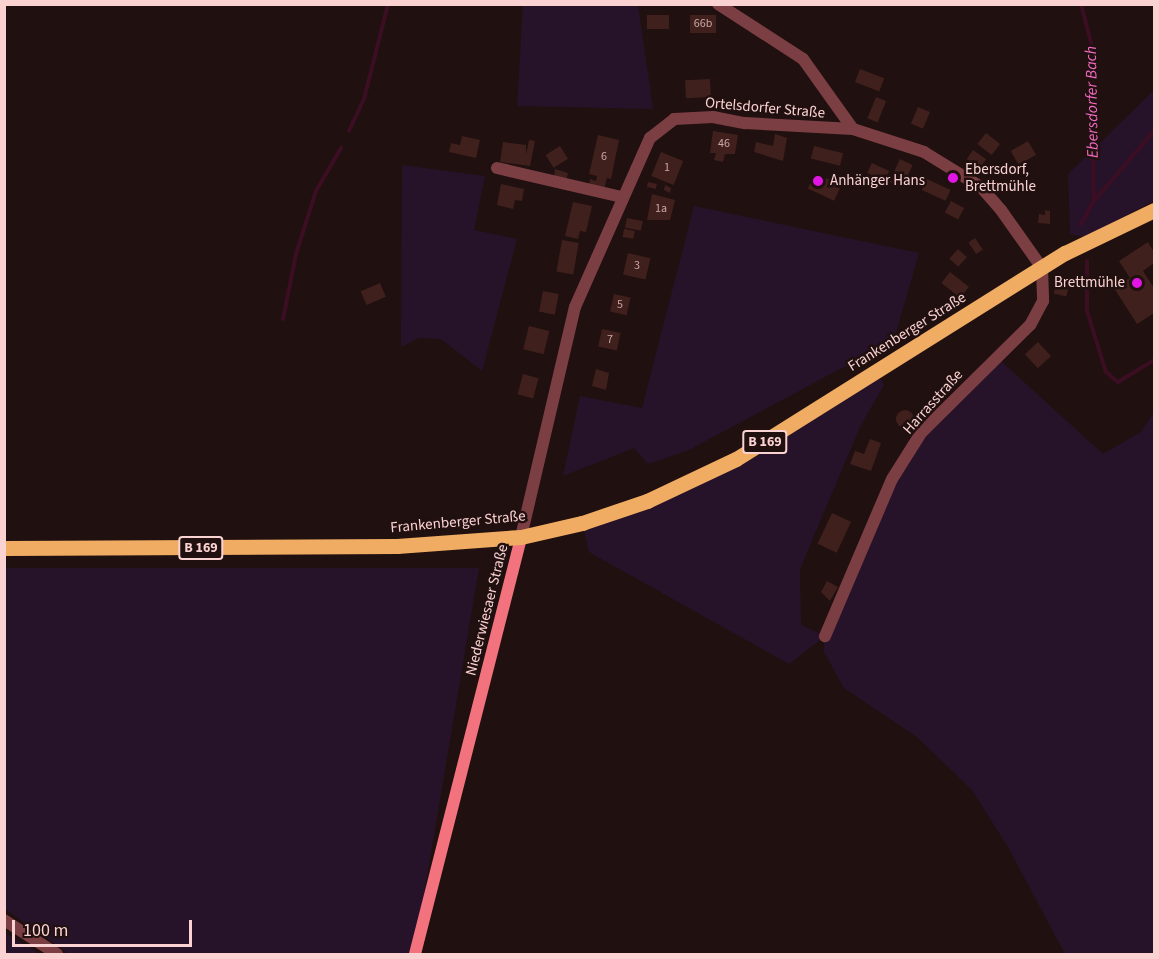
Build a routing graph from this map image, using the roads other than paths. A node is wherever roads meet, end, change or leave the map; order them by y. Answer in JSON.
{"nodes":[{"id":1,"x":718,"y":4,"type":"edge"},
{"id":2,"x":674,"y":119,"type":"joint"},
{"id":3,"x":853,"y":129,"type":"junction"},
{"id":4,"x":497,"y":168,"type":"dead end"},
{"id":5,"x":622,"y":197,"type":"junction"},
{"id":6,"x":1155,"y":210,"type":"edge"},
{"id":7,"x":1042,"y":268,"type":"junction"},
{"id":8,"x":521,"y":537,"type":"junction"},
{"id":9,"x":4,"y":548,"type":"edge"},
{"id":10,"x":825,"y":636,"type":"dead end"},
{"id":11,"x":4,"y":920,"type":"edge"},
{"id":12,"x":57,"y":954,"type":"edge"},
{"id":13,"x":415,"y":954,"type":"edge"}],
"edges":[{"from":1,"to":3,"type":"street"},
{"from":2,"to":3,"type":"street","name":"Ortelsdorfer Straße"},
{"from":2,"to":5,"type":"street","name":"Niederwiesaer Straße"},
{"from":3,"to":7,"type":"street","name":"Ortelsdorfer Straße"},
{"from":4,"to":5,"type":"street"},
{"from":5,"to":8,"type":"street","name":"Niederwiesaer Straße"},
{"from":6,"to":7,"type":"main road","name":"Frankenberger Straße","number":"B 169"},
{"from":7,"to":8,"type":"main road","name":"Frankenberger Straße","number":"B 169"},
{"from":7,"to":10,"type":"street","name":"Harrasstraße"},
{"from":8,"to":9,"type":"main road","name":"Frankenberger Straße","number":"B 169"},
{"from":8,"to":13,"type":"main road","name":"Niederwiesaer Straße"},
{"from":11,"to":12,"type":"street"}]}
